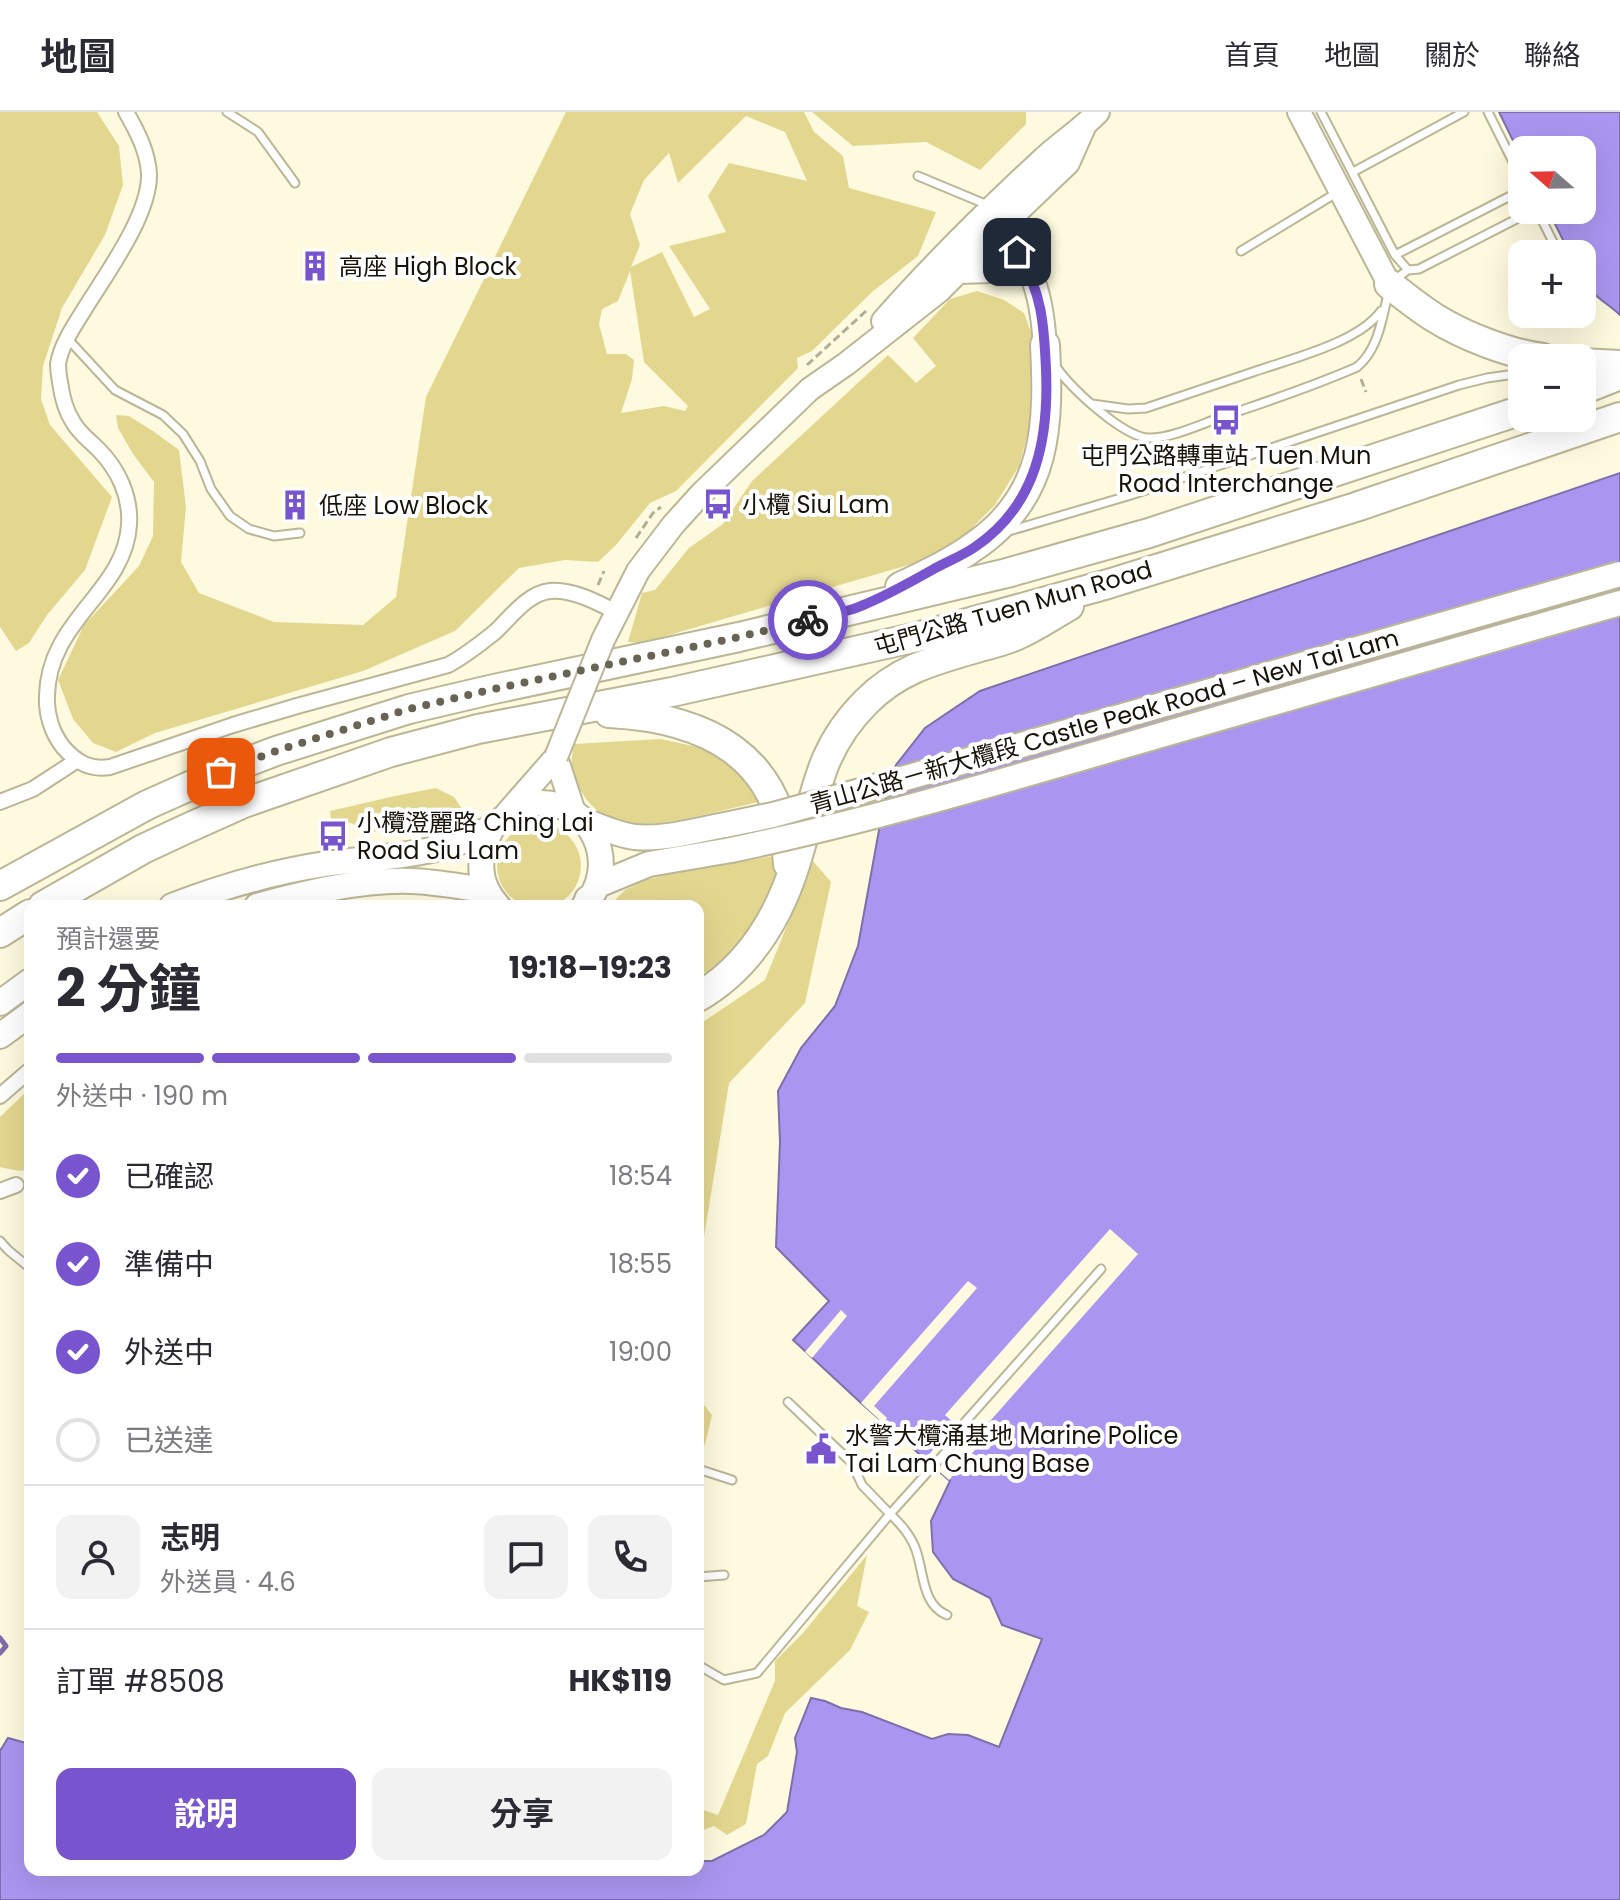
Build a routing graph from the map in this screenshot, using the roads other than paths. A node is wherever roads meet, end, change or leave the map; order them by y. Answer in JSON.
{"nodes":[{"id":1,"x":126,"y":112,"type":"edge"},
{"id":2,"x":227,"y":112,"type":"edge"},
{"id":3,"x":1299,"y":112,"type":"edge"},
{"id":4,"x":1321,"y":112,"type":"edge"},
{"id":5,"x":1464,"y":112,"type":"edge"},
{"id":6,"x":1488,"y":112,"type":"edge"},
{"id":7,"x":1091,"y":119,"type":"edge"},
{"id":8,"x":1508,"y":152,"type":"edge"},
{"id":9,"x":918,"y":176,"type":"dead end"},
{"id":10,"x":1346,"y":181,"type":"junction"},
{"id":11,"x":295,"y":183,"type":"dead end"},
{"id":12,"x":1508,"y":197,"type":"edge"},
{"id":13,"x":996,"y":218,"type":"junction"},
{"id":14,"x":1508,"y":224,"type":"edge"},
{"id":15,"x":1241,"y":251,"type":"dead end"},
{"id":16,"x":1395,"y":255,"type":"junction"},
{"id":17,"x":1029,"y":270,"type":"junction"},
{"id":18,"x":958,"y":272,"type":"junction"},
{"id":19,"x":1394,"y":287,"type":"junction"},
{"id":20,"x":67,"y":338,"type":"junction"},
{"id":21,"x":1045,"y":345,"type":"junction"},
{"id":22,"x":1508,"y":349,"type":"edge"},
{"id":23,"x":846,"y":364,"type":"junction"},
{"id":24,"x":1508,"y":375,"type":"edge"},
{"id":25,"x":1092,"y":404,"type":"junction"},
{"id":26,"x":1508,"y":415,"type":"edge"},
{"id":27,"x":1620,"y":417,"type":"edge"},
{"id":28,"x":300,"y":533,"type":"dead end"},
{"id":29,"x":975,"y":547,"type":"junction"},
{"id":30,"x":1620,"y":574,"type":"edge"},
{"id":31,"x":1108,"y":584,"type":"junction"},
{"id":32,"x":1620,"y":603,"type":"edge"},
{"id":33,"x":860,"y":607,"type":"junction"},
{"id":34,"x":616,"y":612,"type":"junction"},
{"id":35,"x":578,"y":711,"type":"junction"},
{"id":36,"x":556,"y":757,"type":"junction"},
{"id":37,"x":76,"y":761,"type":"junction"},
{"id":38,"x":0,"y":802,"type":"edge"},
{"id":39,"x":580,"y":817,"type":"junction"},
{"id":40,"x":500,"y":820,"type":"junction"},
{"id":41,"x":0,"y":886,"type":"edge"},
{"id":42,"x":492,"y":898,"type":"edge"},
{"id":43,"x":590,"y":899,"type":"edge"},
{"id":44,"x":54,"y":900,"type":"edge"},
{"id":45,"x":200,"y":900,"type":"edge"},
{"id":46,"x":282,"y":900,"type":"edge"},
{"id":47,"x":778,"y":908,"type":"junction"},
{"id":48,"x":24,"y":918,"type":"edge"},
{"id":49,"x":0,"y":933,"type":"edge"},
{"id":50,"x":24,"y":985,"type":"edge"},
{"id":51,"x":704,"y":993,"type":"edge"},
{"id":52,"x":0,"y":1003,"type":"edge"},
{"id":53,"x":24,"y":1018,"type":"edge"},
{"id":54,"x":0,"y":1036,"type":"edge"},
{"id":55,"x":24,"y":1075,"type":"edge"},
{"id":56,"x":0,"y":1096,"type":"edge"},
{"id":57,"x":16,"y":1185,"type":"dead end"},
{"id":58,"x":0,"y":1191,"type":"edge"},
{"id":59,"x":0,"y":1241,"type":"edge"},
{"id":60,"x":4,"y":1252,"type":"edge"},
{"id":61,"x":24,"y":1264,"type":"edge"},
{"id":62,"x":1101,"y":1269,"type":"dead end"},
{"id":63,"x":788,"y":1402,"type":"dead end"},
{"id":64,"x":704,"y":1471,"type":"edge"},
{"id":65,"x":732,"y":1480,"type":"dead end"},
{"id":66,"x":890,"y":1514,"type":"junction"},
{"id":67,"x":724,"y":1575,"type":"dead end"},
{"id":68,"x":704,"y":1577,"type":"edge"},
{"id":69,"x":947,"y":1615,"type":"dead end"},
{"id":70,"x":704,"y":1668,"type":"edge"}],
"edges":[{"from":1,"to":20,"type":"street"},
{"from":2,"to":11,"type":"lane"},
{"from":3,"to":10,"type":"main road"},
{"from":4,"to":10,"type":"lane"},
{"from":5,"to":10,"type":"lane"},
{"from":6,"to":8,"type":"lane"},
{"from":7,"to":13,"type":"main road"},
{"from":9,"to":13,"type":"lane"},
{"from":10,"to":15,"type":"lane"},
{"from":10,"to":16,"type":"lane"},
{"from":10,"to":19,"type":"main road"},
{"from":12,"to":16,"type":"lane"},
{"from":13,"to":17,"type":"main road"},
{"from":13,"to":18,"type":"main road"},
{"from":13,"to":23,"type":"main road"},
{"from":14,"to":19,"type":"lane"},
{"from":16,"to":19,"type":"lane"},
{"from":17,"to":18,"type":"main road"},
{"from":17,"to":21,"type":"main road"},
{"from":18,"to":23,"type":"main road"},
{"from":19,"to":22,"type":"highway"},
{"from":19,"to":25,"type":"lane"},
{"from":19,"to":25,"type":"lane"},
{"from":20,"to":28,"type":"lane"},
{"from":20,"to":37,"type":"street"},
{"from":21,"to":25,"type":"lane"},
{"from":21,"to":29,"type":"highway"},
{"from":23,"to":34,"type":"main road"},
{"from":24,"to":29,"type":"lane"},
{"from":26,"to":33,"type":"highway","name":"屯門公路 Tuen Mun Road"},
{"from":27,"to":31,"type":"highway","name":"屯門公路 Tuen Mun Road"},
{"from":29,"to":33,"type":"highway"},
{"from":30,"to":39,"type":"main road","name":"青山公路－新大欖段 Castle Peak Road – New Tai Lam","bridge":true},
{"from":31,"to":35,"type":"highway","name":"屯門公路 Tuen Mun Road"},
{"from":31,"to":47,"type":"highway"},
{"from":32,"to":43,"type":"main road","name":"青山公路－新大欖段 Castle Peak Road – New Tai Lam","bridge":true},
{"from":33,"to":41,"type":"highway","name":"屯門公路 Tuen Mun Road"},
{"from":34,"to":36,"type":"main road","bridge":true},
{"from":34,"to":37,"type":"street"},
{"from":35,"to":44,"type":"highway","name":"屯門公路 Tuen Mun Road"},
{"from":35,"to":47,"type":"highway"},
{"from":36,"to":39,"type":"main road"},
{"from":36,"to":40,"type":"main road"},
{"from":37,"to":38,"type":"street"},
{"from":39,"to":40,"type":"main road","name":"青山公路－新大欖段 Castle Peak Road – New Tai Lam"},
{"from":39,"to":43,"type":"main road"},
{"from":40,"to":42,"type":"main road"},
{"from":40,"to":45,"type":"main road","name":"青山公路－新大欖段 Castle Peak Road – New Tai Lam"},
{"from":42,"to":46,"type":"main road"},
{"from":47,"to":51,"type":"highway"},
{"from":48,"to":49,"type":"highway"},
{"from":50,"to":52,"type":"main road"},
{"from":53,"to":54,"type":"main road"},
{"from":55,"to":56,"type":"street"},
{"from":57,"to":58,"type":"street"},
{"from":59,"to":60,"type":"lane"},
{"from":60,"to":61,"type":"lane"},
{"from":62,"to":66,"type":"lane"},
{"from":63,"to":66,"type":"lane"},
{"from":64,"to":65,"type":"lane"},
{"from":66,"to":69,"type":"lane"},
{"from":66,"to":70,"type":"lane"},
{"from":67,"to":68,"type":"lane"}]}
